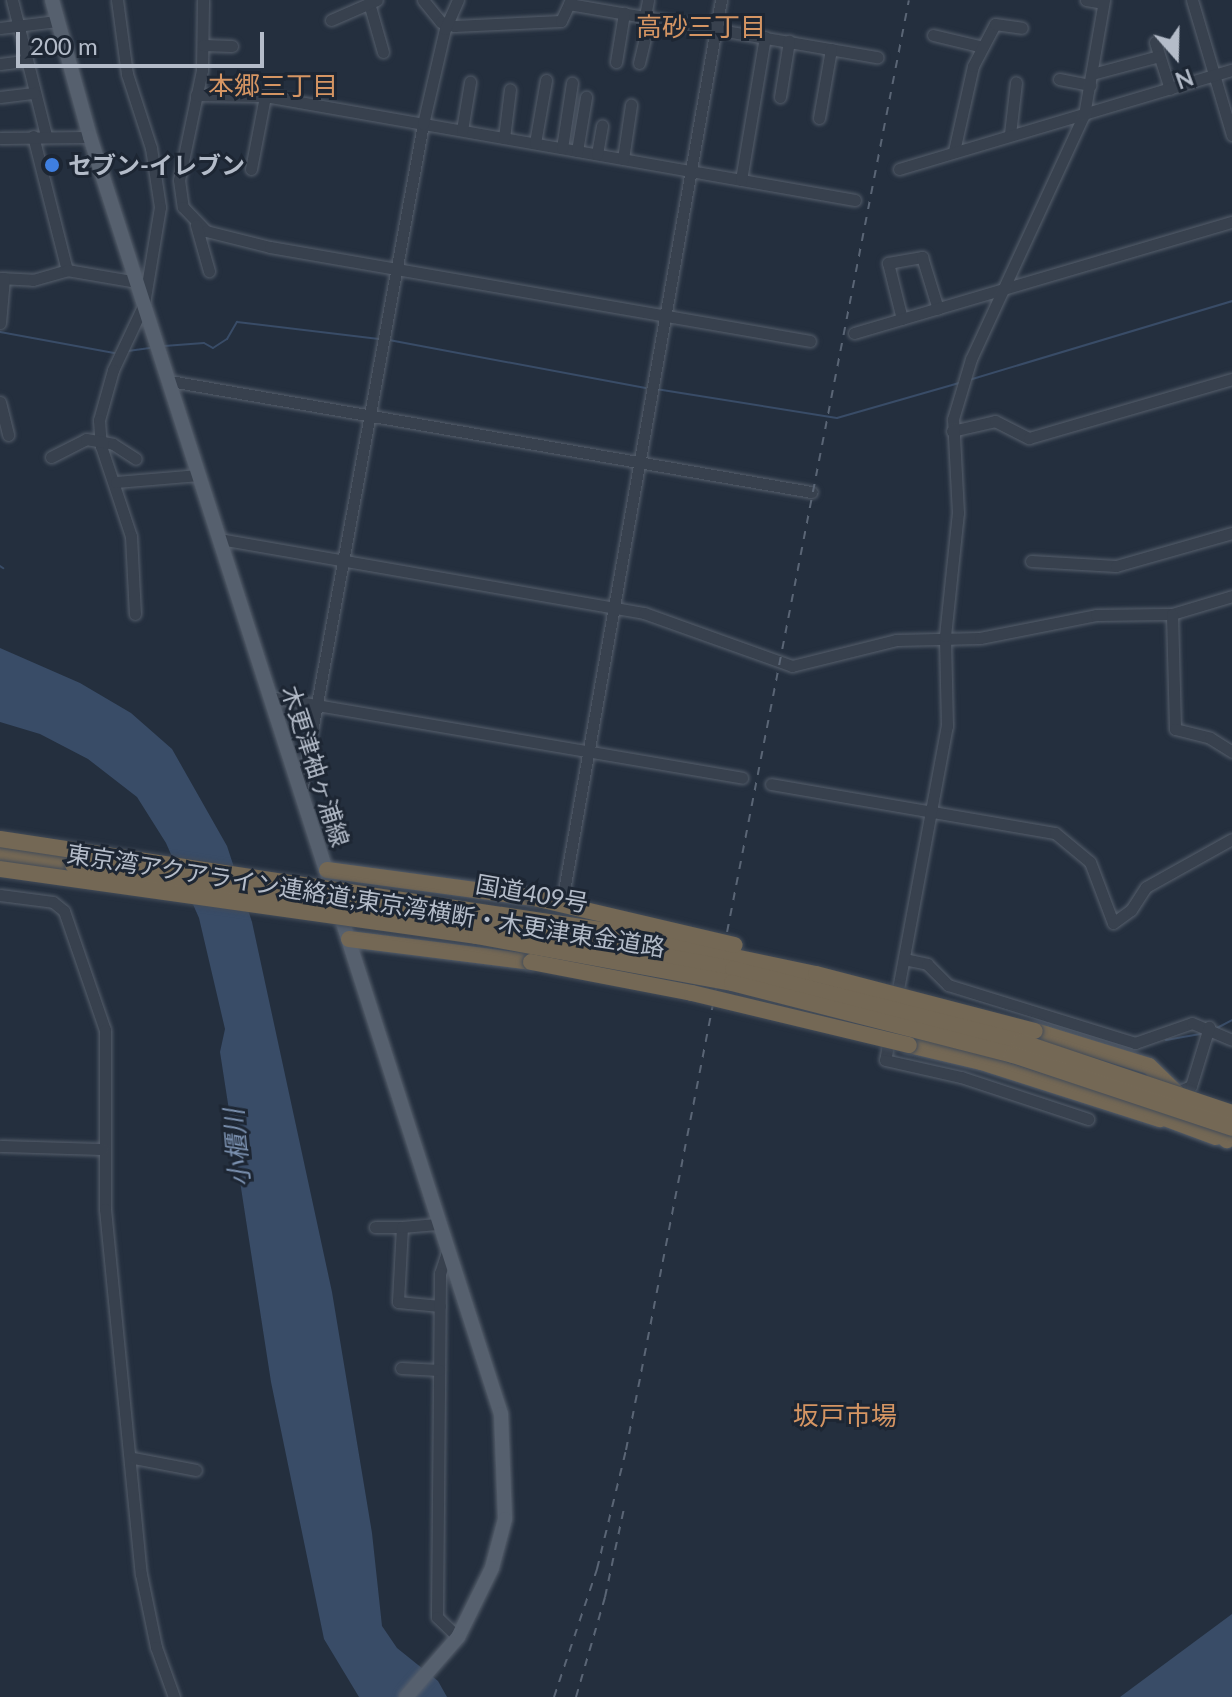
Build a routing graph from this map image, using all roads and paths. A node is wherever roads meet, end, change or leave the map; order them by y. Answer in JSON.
{"nodes":[{"id":1,"x":12,"y":0,"type":"edge"},
{"id":2,"x":52,"y":0,"type":"edge"},
{"id":3,"x":117,"y":0,"type":"edge"},
{"id":4,"x":203,"y":0,"type":"edge"},
{"id":5,"x":423,"y":0,"type":"edge"},
{"id":6,"x":458,"y":0,"type":"edge"},
{"id":7,"x":648,"y":0,"type":"edge"},
{"id":8,"x":721,"y":0,"type":"edge"},
{"id":9,"x":1086,"y":0,"type":"edge"},
{"id":10,"x":1192,"y":0,"type":"edge"},
{"id":11,"x":373,"y":2,"type":"edge"},
{"id":12,"x":570,"y":2,"type":"edge"},
{"id":13,"x":1103,"y":2,"type":"edge"},
{"id":14,"x":624,"y":13,"type":"junction"},
{"id":15,"x":647,"y":17,"type":"junction"},
{"id":16,"x":331,"y":20,"type":"dead end"},
{"id":17,"x":57,"y":21,"type":"junction"},
{"id":18,"x":446,"y":25,"type":"junction"},
{"id":19,"x":16,"y":26,"type":"junction"},
{"id":20,"x":0,"y":28,"type":"edge"},
{"id":21,"x":717,"y":28,"type":"junction"},
{"id":22,"x":1022,"y":28,"type":"dead end"},
{"id":23,"x":933,"y":35,"type":"dead end"},
{"id":24,"x":765,"y":37,"type":"junction"},
{"id":25,"x":789,"y":41,"type":"junction"},
{"id":26,"x":1155,"y":42,"type":"dead end"},
{"id":27,"x":203,"y":45,"type":"junction"},
{"id":28,"x":232,"y":46,"type":"dead end"},
{"id":29,"x":983,"y":47,"type":"junction"},
{"id":30,"x":831,"y":49,"type":"junction"},
{"id":31,"x":383,"y":52,"type":"dead end"},
{"id":32,"x":1159,"y":56,"type":"junction"},
{"id":33,"x":877,"y":57,"type":"dead end"},
{"id":34,"x":24,"y":61,"type":"junction"},
{"id":35,"x":616,"y":62,"type":"dead end"},
{"id":36,"x":639,"y":63,"type":"dead end"},
{"id":37,"x":0,"y":64,"type":"edge"},
{"id":38,"x":1232,"y":70,"type":"edge"},
{"id":39,"x":1214,"y":75,"type":"junction"},
{"id":40,"x":1059,"y":79,"type":"dead end"},
{"id":41,"x":546,"y":80,"type":"dead end"},
{"id":42,"x":1091,"y":80,"type":"junction"},
{"id":43,"x":470,"y":82,"type":"dead end"},
{"id":44,"x":1016,"y":82,"type":"dead end"},
{"id":45,"x":572,"y":83,"type":"dead end"},
{"id":46,"x":510,"y":89,"type":"dead end"},
{"id":47,"x":1170,"y":89,"type":"junction"},
{"id":48,"x":34,"y":93,"type":"junction"},
{"id":49,"x":196,"y":95,"type":"junction"},
{"id":50,"x":265,"y":96,"type":"junction"},
{"id":51,"x":0,"y":97,"type":"edge"},
{"id":52,"x":586,"y":97,"type":"dead end"},
{"id":53,"x":780,"y":97,"type":"dead end"},
{"id":54,"x":631,"y":105,"type":"dead end"},
{"id":55,"x":1084,"y":115,"type":"junction"},
{"id":56,"x":819,"y":118,"type":"dead end"},
{"id":57,"x":423,"y":124,"type":"junction"},
{"id":58,"x":602,"y":125,"type":"dead end"},
{"id":59,"x":462,"y":130,"type":"junction"},
{"id":60,"x":1010,"y":134,"type":"junction"},
{"id":61,"x":46,"y":135,"type":"junction"},
{"id":62,"x":1232,"y":135,"type":"edge"},
{"id":63,"x":33,"y":136,"type":"junction"},
{"id":64,"x":90,"y":137,"type":"junction"},
{"id":65,"x":0,"y":138,"type":"edge"},
{"id":66,"x":504,"y":138,"type":"junction"},
{"id":67,"x":535,"y":143,"type":"junction"},
{"id":68,"x":562,"y":148,"type":"junction"},
{"id":69,"x":577,"y":151,"type":"junction"},
{"id":70,"x":954,"y":151,"type":"junction"},
{"id":71,"x":597,"y":154,"type":"junction"},
{"id":72,"x":623,"y":159,"type":"junction"},
{"id":73,"x":251,"y":169,"type":"dead end"},
{"id":74,"x":899,"y":169,"type":"dead end"},
{"id":75,"x":691,"y":171,"type":"junction"},
{"id":76,"x":741,"y":180,"type":"junction"},
{"id":77,"x":855,"y":200,"type":"dead end"},
{"id":78,"x":160,"y":207,"type":"junction"},
{"id":79,"x":183,"y":207,"type":"junction"},
{"id":80,"x":1232,"y":222,"type":"edge"},
{"id":81,"x":196,"y":225,"type":"junction"},
{"id":82,"x":67,"y":270,"type":"junction"},
{"id":83,"x":398,"y":270,"type":"junction"},
{"id":84,"x":209,"y":271,"type":"dead end"},
{"id":85,"x":2,"y":278,"type":"edge"},
{"id":86,"x":137,"y":282,"type":"junction"},
{"id":87,"x":1002,"y":290,"type":"junction"},
{"id":88,"x":144,"y":304,"type":"junction"},
{"id":89,"x":938,"y":309,"type":"junction"},
{"id":90,"x":665,"y":316,"type":"junction"},
{"id":91,"x":902,"y":319,"type":"junction"},
{"id":92,"x":0,"y":323,"type":"edge"},
{"id":93,"x":854,"y":333,"type":"dead end"},
{"id":94,"x":810,"y":341,"type":"dead end"},
{"id":95,"x":1232,"y":379,"type":"edge"},
{"id":96,"x":170,"y":381,"type":"junction"},
{"id":97,"x":0,"y":402,"type":"edge"},
{"id":98,"x":372,"y":416,"type":"junction"},
{"id":99,"x":952,"y":431,"type":"junction"},
{"id":100,"x":8,"y":435,"type":"dead end"},
{"id":101,"x":99,"y":440,"type":"junction"},
{"id":102,"x":51,"y":457,"type":"dead end"},
{"id":103,"x":136,"y":459,"type":"dead end"},
{"id":104,"x":640,"y":462,"type":"junction"},
{"id":105,"x":199,"y":475,"type":"junction"},
{"id":106,"x":116,"y":482,"type":"junction"},
{"id":107,"x":811,"y":492,"type":"dead end"},
{"id":108,"x":1232,"y":533,"type":"edge"},
{"id":109,"x":220,"y":539,"type":"junction"},
{"id":110,"x":346,"y":561,"type":"junction"},
{"id":111,"x":1031,"y":561,"type":"dead end"},
{"id":112,"x":1232,"y":596,"type":"edge"},
{"id":113,"x":614,"y":608,"type":"junction"},
{"id":114,"x":135,"y":614,"type":"dead end"},
{"id":115,"x":1172,"y":614,"type":"junction"},
{"id":116,"x":945,"y":636,"type":"junction"},
{"id":117,"x":270,"y":697,"type":"junction"},
{"id":118,"x":319,"y":708,"type":"junction"},
{"id":119,"x":591,"y":751,"type":"junction"},
{"id":120,"x":1232,"y":752,"type":"edge"},
{"id":121,"x":742,"y":778,"type":"dead end"},
{"id":122,"x":771,"y":784,"type":"dead end"},
{"id":123,"x":301,"y":792,"type":"junction"},
{"id":124,"x":931,"y":812,"type":"junction"},
{"id":125,"x":0,"y":839,"type":"edge"},
{"id":126,"x":1232,"y":839,"type":"edge"},
{"id":127,"x":0,"y":854,"type":"edge"},
{"id":128,"x":0,"y":869,"type":"edge"},
{"id":129,"x":327,"y":870,"type":"junction"},
{"id":130,"x":0,"y":895,"type":"edge"},
{"id":131,"x":563,"y":896,"type":"dead end"},
{"id":132,"x":349,"y":939,"type":"junction"},
{"id":133,"x":904,"y":959,"type":"junction"},
{"id":134,"x":923,"y":1000,"type":"junction"},
{"id":135,"x":1209,"y":1027,"type":"junction"},
{"id":136,"x":1232,"y":1040,"type":"edge"},
{"id":137,"x":1093,"y":1049,"type":"junction"},
{"id":138,"x":1177,"y":1092,"type":"junction"},
{"id":139,"x":1232,"y":1113,"type":"edge"},
{"id":140,"x":1088,"y":1119,"type":"dead end"},
{"id":141,"x":1160,"y":1119,"type":"junction"},
{"id":142,"x":1230,"y":1137,"type":"edge"},
{"id":143,"x":0,"y":1146,"type":"edge"},
{"id":144,"x":103,"y":1149,"type":"junction"},
{"id":145,"x":440,"y":1224,"type":"junction"},
{"id":146,"x":375,"y":1227,"type":"dead end"},
{"id":147,"x":402,"y":1227,"type":"junction"},
{"id":148,"x":448,"y":1249,"type":"junction"},
{"id":149,"x":440,"y":1306,"type":"junction"},
{"id":150,"x":401,"y":1368,"type":"dead end"},
{"id":151,"x":439,"y":1370,"type":"junction"},
{"id":152,"x":133,"y":1458,"type":"junction"},
{"id":153,"x":196,"y":1470,"type":"dead end"},
{"id":154,"x":458,"y":1637,"type":"junction"},
{"id":155,"x":174,"y":1697,"type":"edge"},
{"id":156,"x":406,"y":1697,"type":"edge"}],
"edges":[{"from":1,"to":19,"type":"street"},
{"from":2,"to":17,"type":"main road","name":"木更津袖ヶ浦線"},
{"from":3,"to":78,"type":"street"},
{"from":4,"to":27,"type":"street"},
{"from":5,"to":18,"type":"street"},
{"from":6,"to":18,"type":"street"},
{"from":7,"to":15,"type":"street"},
{"from":8,"to":21,"type":"street"},
{"from":9,"to":13,"type":"street"},
{"from":10,"to":39,"type":"street"},
{"from":11,"to":16,"type":"street"},
{"from":11,"to":31,"type":"street"},
{"from":12,"to":14,"type":"street"},
{"from":12,"to":18,"type":"street"},
{"from":13,"to":42,"type":"street"},
{"from":14,"to":15,"type":"street"},
{"from":14,"to":35,"type":"street"},
{"from":15,"to":21,"type":"street"},
{"from":15,"to":36,"type":"street"},
{"from":17,"to":19,"type":"street"},
{"from":17,"to":64,"type":"main road","name":"木更津袖ヶ浦線"},
{"from":18,"to":57,"type":"street"},
{"from":19,"to":20,"type":"street"},
{"from":19,"to":34,"type":"street"},
{"from":21,"to":24,"type":"street"},
{"from":21,"to":75,"type":"street"},
{"from":22,"to":29,"type":"street"},
{"from":23,"to":29,"type":"street"},
{"from":24,"to":25,"type":"street"},
{"from":24,"to":76,"type":"street"},
{"from":25,"to":30,"type":"street"},
{"from":25,"to":53,"type":"street"},
{"from":26,"to":32,"type":"street"},
{"from":27,"to":28,"type":"street"},
{"from":27,"to":49,"type":"street"},
{"from":29,"to":70,"type":"street"},
{"from":30,"to":33,"type":"street"},
{"from":30,"to":56,"type":"street"},
{"from":32,"to":42,"type":"street"},
{"from":32,"to":47,"type":"street"},
{"from":34,"to":37,"type":"street"},
{"from":34,"to":48,"type":"street"},
{"from":38,"to":39,"type":"street"},
{"from":39,"to":47,"type":"street"},
{"from":39,"to":62,"type":"street"},
{"from":40,"to":42,"type":"street"},
{"from":41,"to":67,"type":"street"},
{"from":42,"to":55,"type":"street"},
{"from":43,"to":59,"type":"street"},
{"from":44,"to":60,"type":"street"},
{"from":45,"to":68,"type":"street"},
{"from":46,"to":66,"type":"street"},
{"from":47,"to":55,"type":"street"},
{"from":48,"to":51,"type":"street"},
{"from":48,"to":61,"type":"street"},
{"from":49,"to":50,"type":"street"},
{"from":49,"to":79,"type":"street"},
{"from":50,"to":57,"type":"street"},
{"from":50,"to":73,"type":"street"},
{"from":52,"to":69,"type":"street"},
{"from":54,"to":72,"type":"street"},
{"from":55,"to":60,"type":"street"},
{"from":55,"to":87,"type":"street"},
{"from":57,"to":59,"type":"street"},
{"from":57,"to":83,"type":"street"},
{"from":58,"to":71,"type":"street"},
{"from":59,"to":66,"type":"street"},
{"from":60,"to":70,"type":"street"},
{"from":61,"to":63,"type":"street"},
{"from":61,"to":64,"type":"street"},
{"from":63,"to":65,"type":"street"},
{"from":63,"to":82,"type":"street"},
{"from":64,"to":86,"type":"main road","name":"木更津袖ヶ浦線"},
{"from":66,"to":67,"type":"street"},
{"from":67,"to":68,"type":"street"},
{"from":68,"to":69,"type":"street"},
{"from":69,"to":71,"type":"street"},
{"from":70,"to":74,"type":"street"},
{"from":71,"to":72,"type":"street"},
{"from":72,"to":75,"type":"street"},
{"from":75,"to":76,"type":"street"},
{"from":75,"to":90,"type":"street"},
{"from":76,"to":77,"type":"street"},
{"from":78,"to":79,"type":"street"},
{"from":78,"to":88,"type":"street"},
{"from":79,"to":81,"type":"street"},
{"from":80,"to":87,"type":"street"},
{"from":81,"to":83,"type":"street"},
{"from":81,"to":84,"type":"street"},
{"from":82,"to":85,"type":"street"},
{"from":82,"to":86,"type":"street"},
{"from":83,"to":90,"type":"street"},
{"from":83,"to":98,"type":"street"},
{"from":85,"to":92,"type":"street"},
{"from":86,"to":88,"type":"main road","name":"木更津袖ヶ浦線"},
{"from":87,"to":89,"type":"street"},
{"from":87,"to":99,"type":"street"},
{"from":88,"to":96,"type":"main road","name":"木更津袖ヶ浦線"},
{"from":88,"to":101,"type":"street"},
{"from":89,"to":91,"type":"street"},
{"from":89,"to":91,"type":"street"},
{"from":90,"to":94,"type":"street"},
{"from":90,"to":104,"type":"street"},
{"from":91,"to":93,"type":"street"},
{"from":95,"to":99,"type":"street"},
{"from":96,"to":98,"type":"street"},
{"from":96,"to":105,"type":"main road","name":"木更津袖ヶ浦線"},
{"from":97,"to":100,"type":"street"},
{"from":98,"to":104,"type":"street"},
{"from":98,"to":110,"type":"street"},
{"from":99,"to":116,"type":"street"},
{"from":101,"to":102,"type":"street"},
{"from":101,"to":103,"type":"street"},
{"from":101,"to":106,"type":"street"},
{"from":104,"to":107,"type":"street"},
{"from":104,"to":113,"type":"street"},
{"from":105,"to":106,"type":"street"},
{"from":105,"to":109,"type":"main road","name":"木更津袖ヶ浦線"},
{"from":106,"to":114,"type":"street"},
{"from":108,"to":111,"type":"street"},
{"from":109,"to":110,"type":"street"},
{"from":109,"to":117,"type":"main road","name":"木更津袖ヶ浦線"},
{"from":110,"to":113,"type":"street"},
{"from":110,"to":118,"type":"street"},
{"from":112,"to":115,"type":"street"},
{"from":113,"to":116,"type":"street"},
{"from":113,"to":119,"type":"street"},
{"from":115,"to":116,"type":"street"},
{"from":115,"to":120,"type":"street"},
{"from":116,"to":124,"type":"street"},
{"from":117,"to":118,"type":"street"},
{"from":117,"to":123,"type":"main road","name":"木更津袖ヶ浦線"},
{"from":118,"to":119,"type":"street"},
{"from":118,"to":123,"type":"street"},
{"from":119,"to":121,"type":"street"},
{"from":119,"to":131,"type":"street"},
{"from":122,"to":124,"type":"street"},
{"from":123,"to":129,"type":"main road","name":"木更津袖ヶ浦線"},
{"from":124,"to":126,"type":"street"},
{"from":124,"to":133,"type":"street"},
{"from":125,"to":134,"type":"highway","name":"国道409号","bridge":true},
{"from":127,"to":139,"type":"highway","name":"東京湾アクアライン連絡道;東京湾横断・木更津東金道路","bridge":true},
{"from":128,"to":142,"type":"highway","name":"東京湾アクアライン連絡道;東京湾横断・木更津東金道路","bridge":true},
{"from":129,"to":132,"type":"main road","name":"木更津袖ヶ浦線"},
{"from":129,"to":134,"type":"highway","bridge":true},
{"from":130,"to":144,"type":"street"},
{"from":132,"to":141,"type":"highway","bridge":true},
{"from":132,"to":145,"type":"main road","name":"木更津袖ヶ浦線"},
{"from":133,"to":135,"type":"street"},
{"from":133,"to":140,"type":"street"},
{"from":134,"to":137,"type":"highway","name":"国道409号","bridge":true},
{"from":135,"to":136,"type":"street"},
{"from":135,"to":138,"type":"street"},
{"from":137,"to":138,"type":"highway","name":"国道409号"},
{"from":137,"to":141,"type":"highway","name":"国道409号"},
{"from":138,"to":142,"type":"highway","name":"国道409号"},
{"from":141,"to":142,"type":"highway"},
{"from":143,"to":144,"type":"street"},
{"from":144,"to":152,"type":"street"},
{"from":145,"to":147,"type":"street"},
{"from":145,"to":148,"type":"main road","name":"木更津袖ヶ浦線"},
{"from":146,"to":147,"type":"street"},
{"from":147,"to":149,"type":"street"},
{"from":148,"to":149,"type":"street"},
{"from":148,"to":154,"type":"main road","name":"木更津袖ヶ浦線"},
{"from":149,"to":151,"type":"street"},
{"from":150,"to":151,"type":"street"},
{"from":151,"to":154,"type":"street"},
{"from":152,"to":153,"type":"street"},
{"from":152,"to":155,"type":"street"},
{"from":154,"to":156,"type":"main road","name":"木更津袖ヶ浦線"}]}
